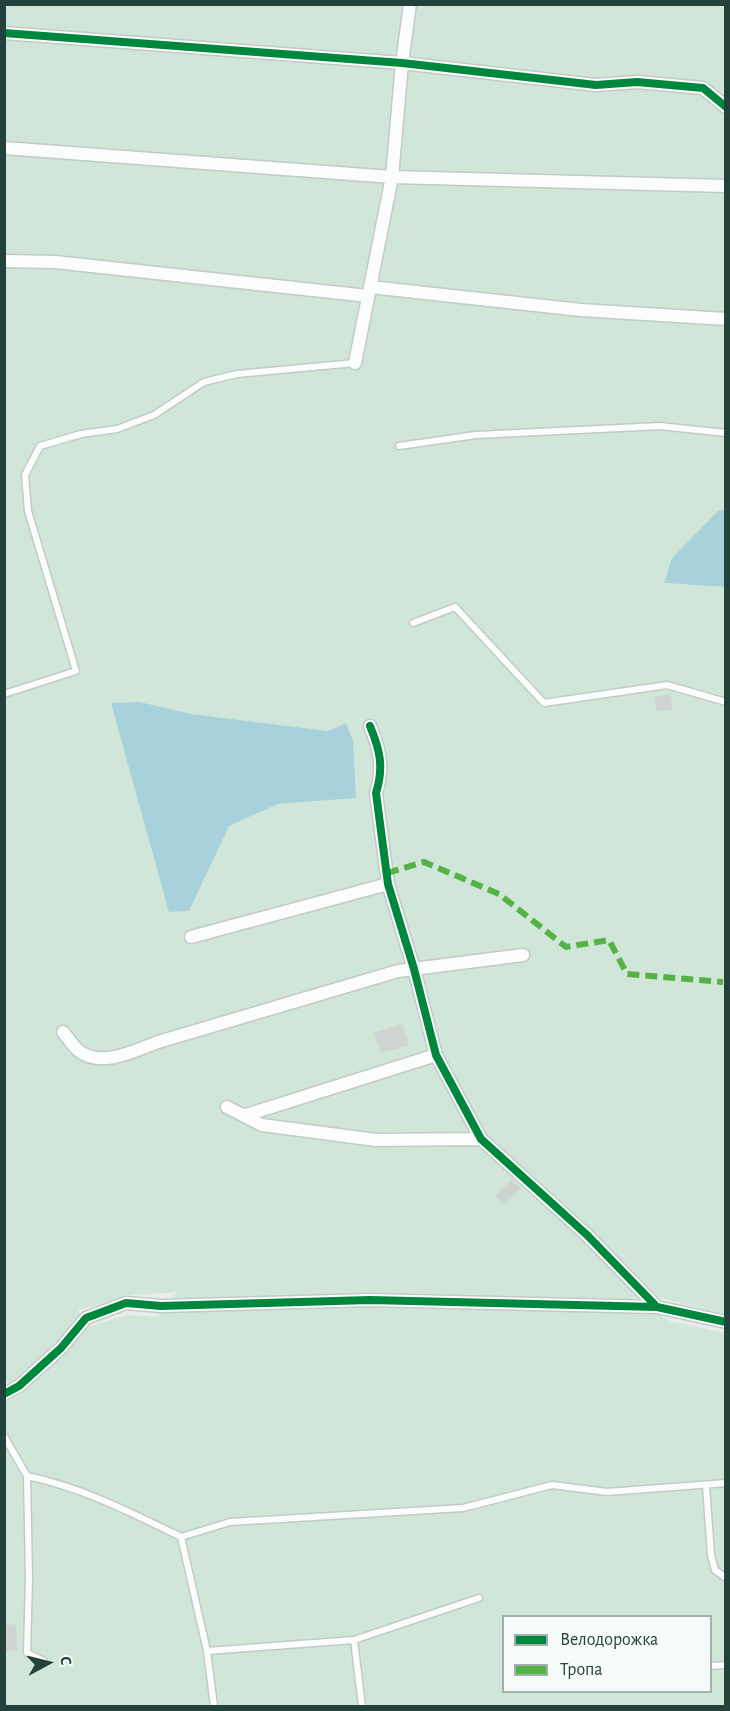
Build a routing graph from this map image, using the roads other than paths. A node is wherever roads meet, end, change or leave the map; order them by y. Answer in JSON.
{"nodes":[{"id":1,"x":410,"y":4,"type":"edge"},
{"id":2,"x":4,"y":33,"type":"edge"},
{"id":3,"x":402,"y":63,"type":"junction"},
{"id":4,"x":726,"y":107,"type":"edge"},
{"id":5,"x":4,"y":148,"type":"edge"},
{"id":6,"x":392,"y":177,"type":"junction"},
{"id":7,"x":726,"y":186,"type":"edge"},
{"id":8,"x":4,"y":261,"type":"edge"},
{"id":9,"x":369,"y":292,"type":"junction"},
{"id":10,"x":726,"y":319,"type":"edge"},
{"id":11,"x":355,"y":363,"type":"joint"},
{"id":12,"x":726,"y":433,"type":"edge"},
{"id":13,"x":399,"y":446,"type":"dead end"},
{"id":14,"x":413,"y":623,"type":"dead end"},
{"id":15,"x":4,"y":694,"type":"edge"},
{"id":16,"x":726,"y":702,"type":"edge"},
{"id":17,"x":370,"y":726,"type":"dead end"},
{"id":18,"x":388,"y":884,"type":"junction"},
{"id":19,"x":191,"y":937,"type":"dead end"},
{"id":20,"x":523,"y":955,"type":"dead end"},
{"id":21,"x":414,"y":969,"type":"junction"},
{"id":22,"x":63,"y":1032,"type":"dead end"},
{"id":23,"x":436,"y":1055,"type":"junction"},
{"id":24,"x":227,"y":1107,"type":"dead end"},
{"id":25,"x":246,"y":1116,"type":"junction"},
{"id":26,"x":481,"y":1139,"type":"junction"},
{"id":27,"x":657,"y":1307,"type":"junction"},
{"id":28,"x":726,"y":1322,"type":"edge"},
{"id":29,"x":4,"y":1394,"type":"edge"},
{"id":30,"x":4,"y":1436,"type":"edge"},
{"id":31,"x":27,"y":1476,"type":"junction"},
{"id":32,"x":726,"y":1484,"type":"edge"},
{"id":33,"x":706,"y":1485,"type":"junction"},
{"id":34,"x":181,"y":1537,"type":"junction"},
{"id":35,"x":726,"y":1578,"type":"edge"},
{"id":36,"x":479,"y":1598,"type":"dead end"},
{"id":37,"x":354,"y":1640,"type":"junction"},
{"id":38,"x":207,"y":1651,"type":"junction"},
{"id":39,"x":44,"y":1661,"type":"dead end"},
{"id":40,"x":214,"y":1707,"type":"edge"},
{"id":41,"x":362,"y":1707,"type":"edge"}],
"edges":[{"from":1,"to":3,"type":"street"},
{"from":2,"to":3,"type":"street"},
{"from":3,"to":4,"type":"street"},
{"from":3,"to":6,"type":"street"},
{"from":5,"to":6,"type":"street"},
{"from":6,"to":7,"type":"street"},
{"from":6,"to":9,"type":"street"},
{"from":8,"to":9,"type":"street"},
{"from":9,"to":10,"type":"street"},
{"from":9,"to":11,"type":"street"},
{"from":11,"to":15,"type":"lane"},
{"from":12,"to":13,"type":"lane"},
{"from":14,"to":16,"type":"lane"},
{"from":17,"to":18,"type":"street"},
{"from":18,"to":19,"type":"street"},
{"from":18,"to":21,"type":"street"},
{"from":20,"to":21,"type":"street"},
{"from":21,"to":22,"type":"street"},
{"from":21,"to":23,"type":"street"},
{"from":23,"to":25,"type":"street"},
{"from":23,"to":26,"type":"street"},
{"from":24,"to":25,"type":"street"},
{"from":25,"to":26,"type":"street"},
{"from":26,"to":27,"type":"street"},
{"from":27,"to":28,"type":"street"},
{"from":27,"to":29,"type":"street"},
{"from":30,"to":31,"type":"lane"},
{"from":31,"to":34,"type":"lane"},
{"from":31,"to":39,"type":"lane"},
{"from":32,"to":33,"type":"lane"},
{"from":33,"to":34,"type":"lane"},
{"from":33,"to":35,"type":"lane"},
{"from":34,"to":38,"type":"lane"},
{"from":36,"to":37,"type":"lane"},
{"from":37,"to":38,"type":"lane"},
{"from":37,"to":41,"type":"lane"},
{"from":38,"to":40,"type":"lane"}]}
